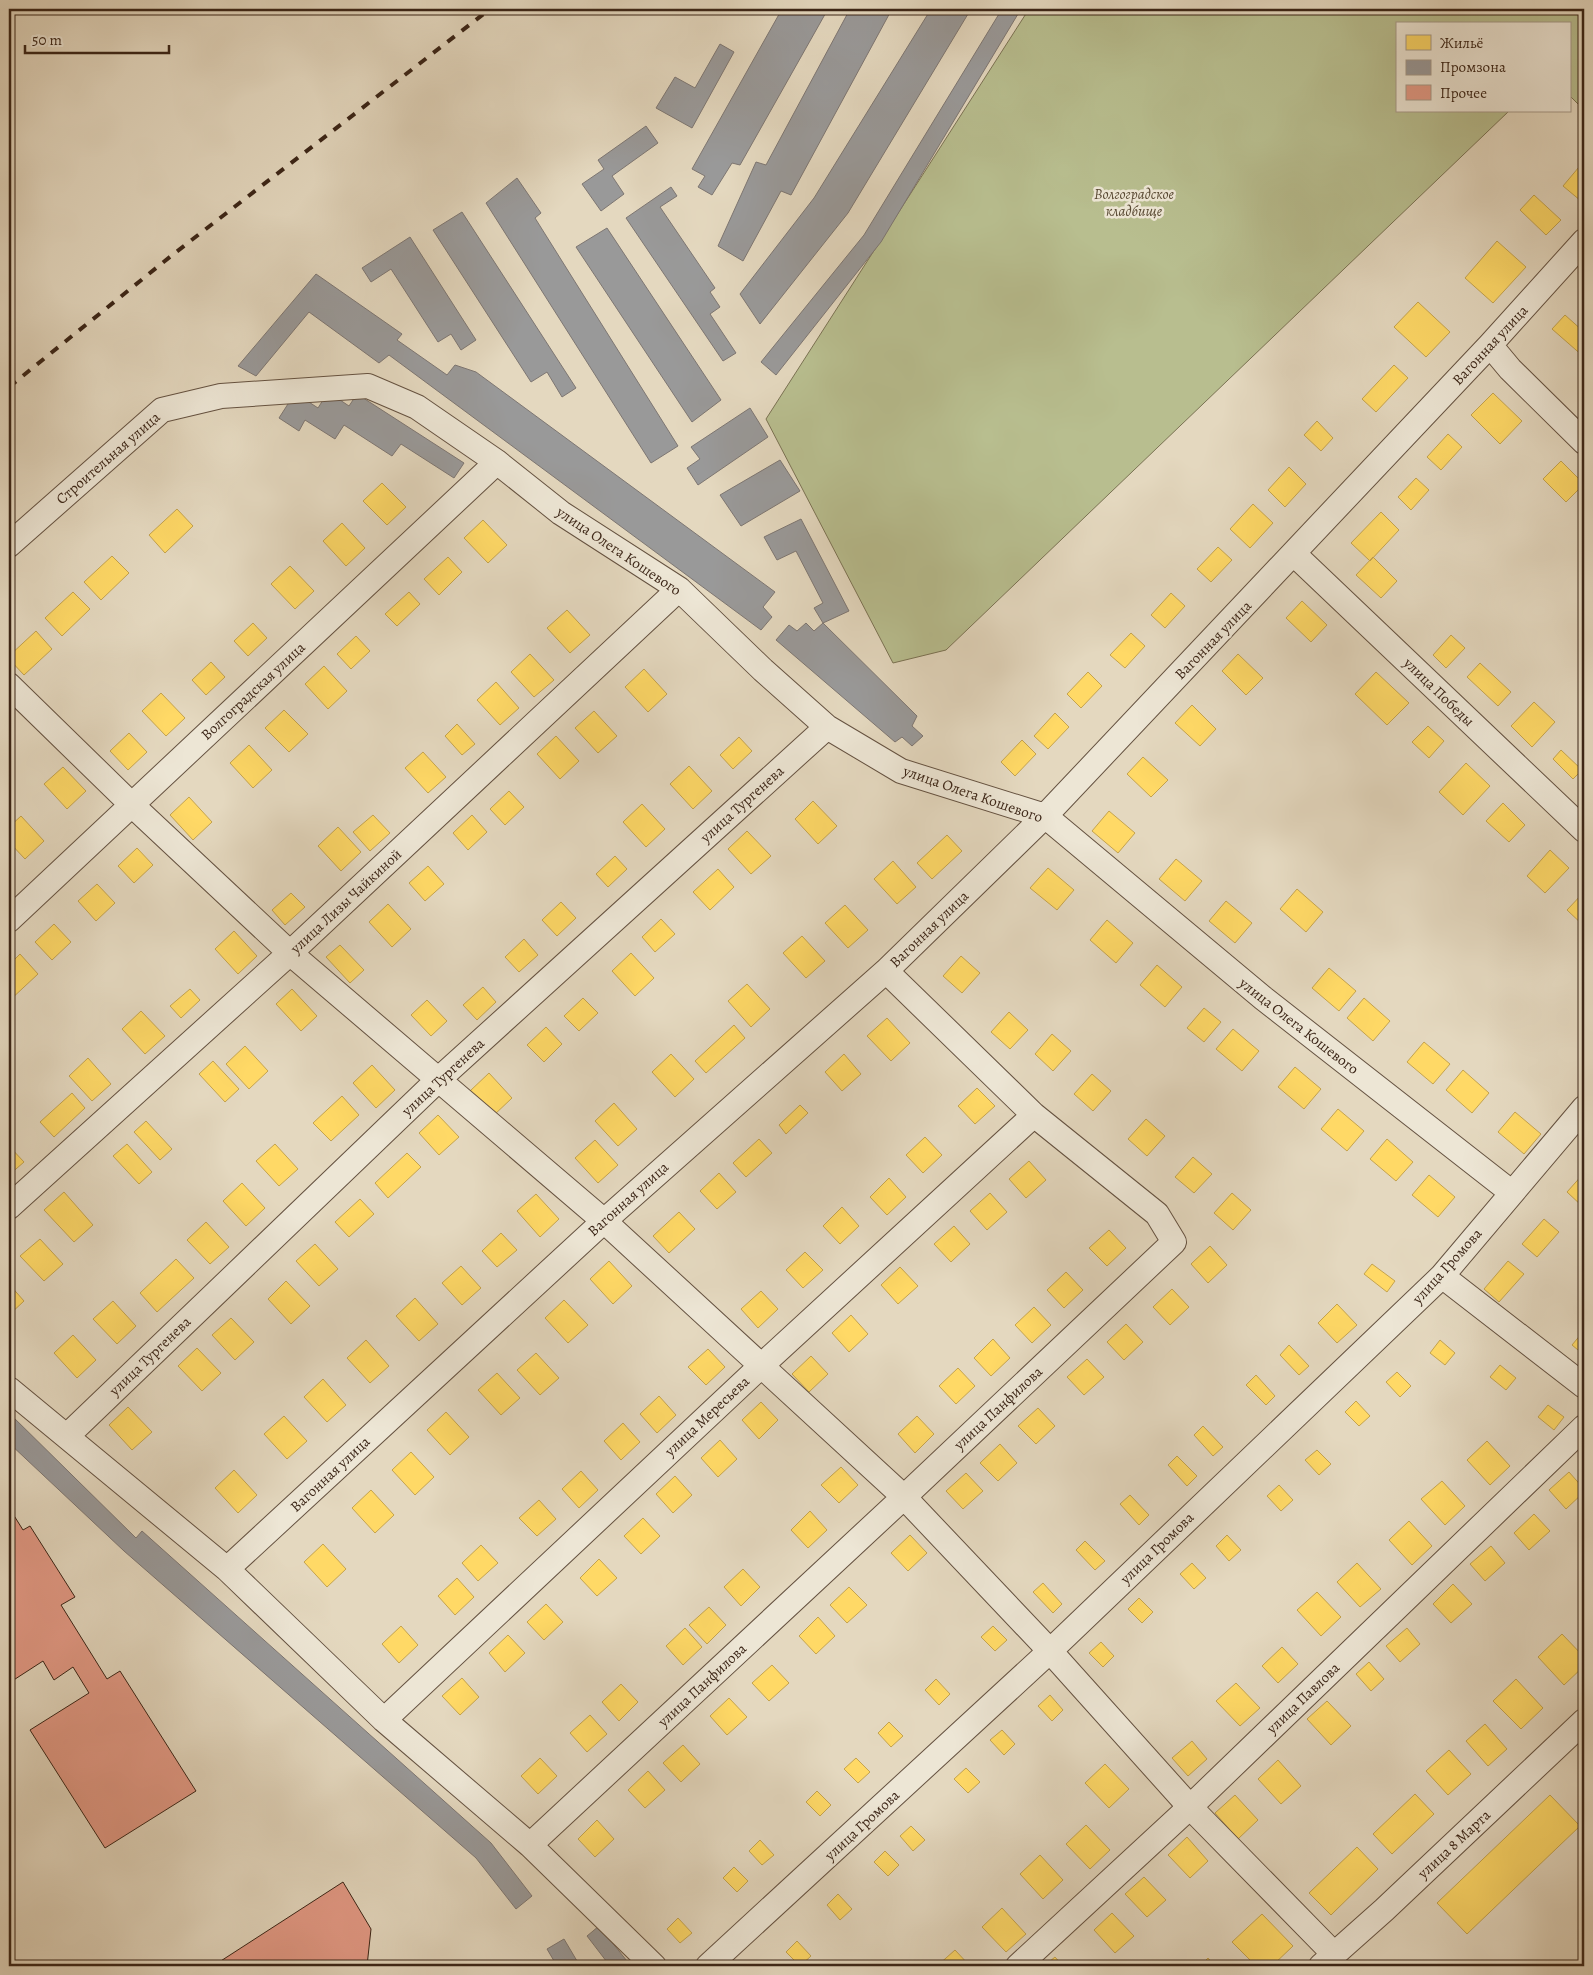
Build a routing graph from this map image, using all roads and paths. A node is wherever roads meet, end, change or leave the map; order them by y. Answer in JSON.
{"nodes":[{"id":1,"x":1584,"y":241,"type":"edge"},
{"id":2,"x":1490,"y":345,"type":"junction"},
{"id":3,"x":221,"y":396,"type":"joint"},
{"id":4,"x":1584,"y":442,"type":"edge"},
{"id":5,"x":497,"y":462,"type":"junction"},
{"id":6,"x":9,"y":545,"type":"edge"},
{"id":7,"x":1294,"y":554,"type":"junction"},
{"id":8,"x":679,"y":588,"type":"junction"},
{"id":9,"x":9,"y":685,"type":"edge"},
{"id":10,"x":827,"y":727,"type":"junction"},
{"id":11,"x":132,"y":805,"type":"junction"},
{"id":12,"x":1045,"y":816,"type":"junction"},
{"id":13,"x":1584,"y":830,"type":"edge"},
{"id":14,"x":9,"y":920,"type":"edge"},
{"id":15,"x":290,"y":953,"type":"junction"},
{"id":16,"x":886,"y":970,"type":"junction"},
{"id":17,"x":440,"y":1079,"type":"junction"},
{"id":18,"x":1584,"y":1108,"type":"edge"},
{"id":19,"x":1034,"y":1114,"type":"junction"},
{"id":20,"x":1511,"y":1192,"type":"junction"},
{"id":21,"x":9,"y":1207,"type":"edge"},
{"id":22,"x":604,"y":1221,"type":"junction"},
{"id":23,"x":1442,"y":1276,"type":"junction"},
{"id":24,"x":761,"y":1366,"type":"junction"},
{"id":25,"x":1584,"y":1386,"type":"edge"},
{"id":26,"x":9,"y":1389,"type":"edge"},
{"id":27,"x":1584,"y":1427,"type":"edge"},
{"id":28,"x":67,"y":1436,"type":"junction"},
{"id":29,"x":904,"y":1497,"type":"junction"},
{"id":30,"x":227,"y":1569,"type":"junction"},
{"id":31,"x":1050,"y":1651,"type":"junction"},
{"id":32,"x":384,"y":1720,"type":"junction"},
{"id":33,"x":1584,"y":1721,"type":"edge"},
{"id":34,"x":1190,"y":1807,"type":"junction"},
{"id":35,"x":530,"y":1845,"type":"junction"},
{"id":36,"x":1328,"y":1960,"type":"edge"},
{"id":37,"x":654,"y":1966,"type":"edge"},
{"id":38,"x":708,"y":1966,"type":"edge"},
{"id":39,"x":1018,"y":1966,"type":"edge"}],
"edges":[{"from":1,"to":2,"type":"street","name":"Вагонная улица"},
{"from":2,"to":4,"type":"street"},
{"from":2,"to":7,"type":"street","name":"Вагонная улица"},
{"from":3,"to":5,"type":"street","name":"улица Олега Кошевого"},
{"from":3,"to":6,"type":"street","name":"Строительная улица"},
{"from":5,"to":8,"type":"street","name":"улица Олега Кошевого"},
{"from":5,"to":11,"type":"street","name":"Волгоградская улица"},
{"from":7,"to":12,"type":"street","name":"Вагонная улица"},
{"from":7,"to":13,"type":"street","name":"улица Победы"},
{"from":8,"to":10,"type":"street","name":"улица Олега Кошевого"},
{"from":8,"to":15,"type":"street","name":"улица Лизы Чайкиной"},
{"from":9,"to":11,"type":"street"},
{"from":10,"to":12,"type":"street","name":"улица Олега Кошевого"},
{"from":10,"to":17,"type":"street","name":"улица Тургенева"},
{"from":11,"to":14,"type":"street","name":"Волгоградская улица"},
{"from":11,"to":15,"type":"street"},
{"from":12,"to":16,"type":"street","name":"Вагонная улица"},
{"from":12,"to":20,"type":"street","name":"улица Олега Кошевого"},
{"from":15,"to":17,"type":"street"},
{"from":15,"to":21,"type":"street","name":"улица Лизы Чайкиной"},
{"from":16,"to":19,"type":"street","name":"улица Панфилова"},
{"from":16,"to":22,"type":"street","name":"Вагонная улица"},
{"from":17,"to":22,"type":"street"},
{"from":17,"to":28,"type":"street","name":"улица Тургенева"},
{"from":18,"to":20,"type":"street","name":"улица Громова"},
{"from":19,"to":24,"type":"street","name":"улица Мересьева"},
{"from":19,"to":29,"type":"street","name":"улица Панфилова"},
{"from":20,"to":23,"type":"street","name":"улица Громова"},
{"from":22,"to":24,"type":"street"},
{"from":22,"to":30,"type":"street","name":"Вагонная улица"},
{"from":23,"to":25,"type":"street"},
{"from":23,"to":31,"type":"street","name":"улица Громова"},
{"from":24,"to":29,"type":"street"},
{"from":24,"to":32,"type":"street","name":"улица Мересьева"},
{"from":26,"to":28,"type":"street"},
{"from":27,"to":34,"type":"street","name":"улица Павлова"},
{"from":28,"to":30,"type":"street"},
{"from":29,"to":31,"type":"street"},
{"from":29,"to":35,"type":"street","name":"улица Панфилова"},
{"from":30,"to":32,"type":"street"},
{"from":31,"to":34,"type":"street"},
{"from":31,"to":38,"type":"street","name":"улица Громова"},
{"from":32,"to":35,"type":"street"},
{"from":33,"to":36,"type":"street","name":"улица 8 Марта"},
{"from":34,"to":36,"type":"street"},
{"from":34,"to":39,"type":"street","name":"улица Павлова"},
{"from":35,"to":37,"type":"street"}]}
